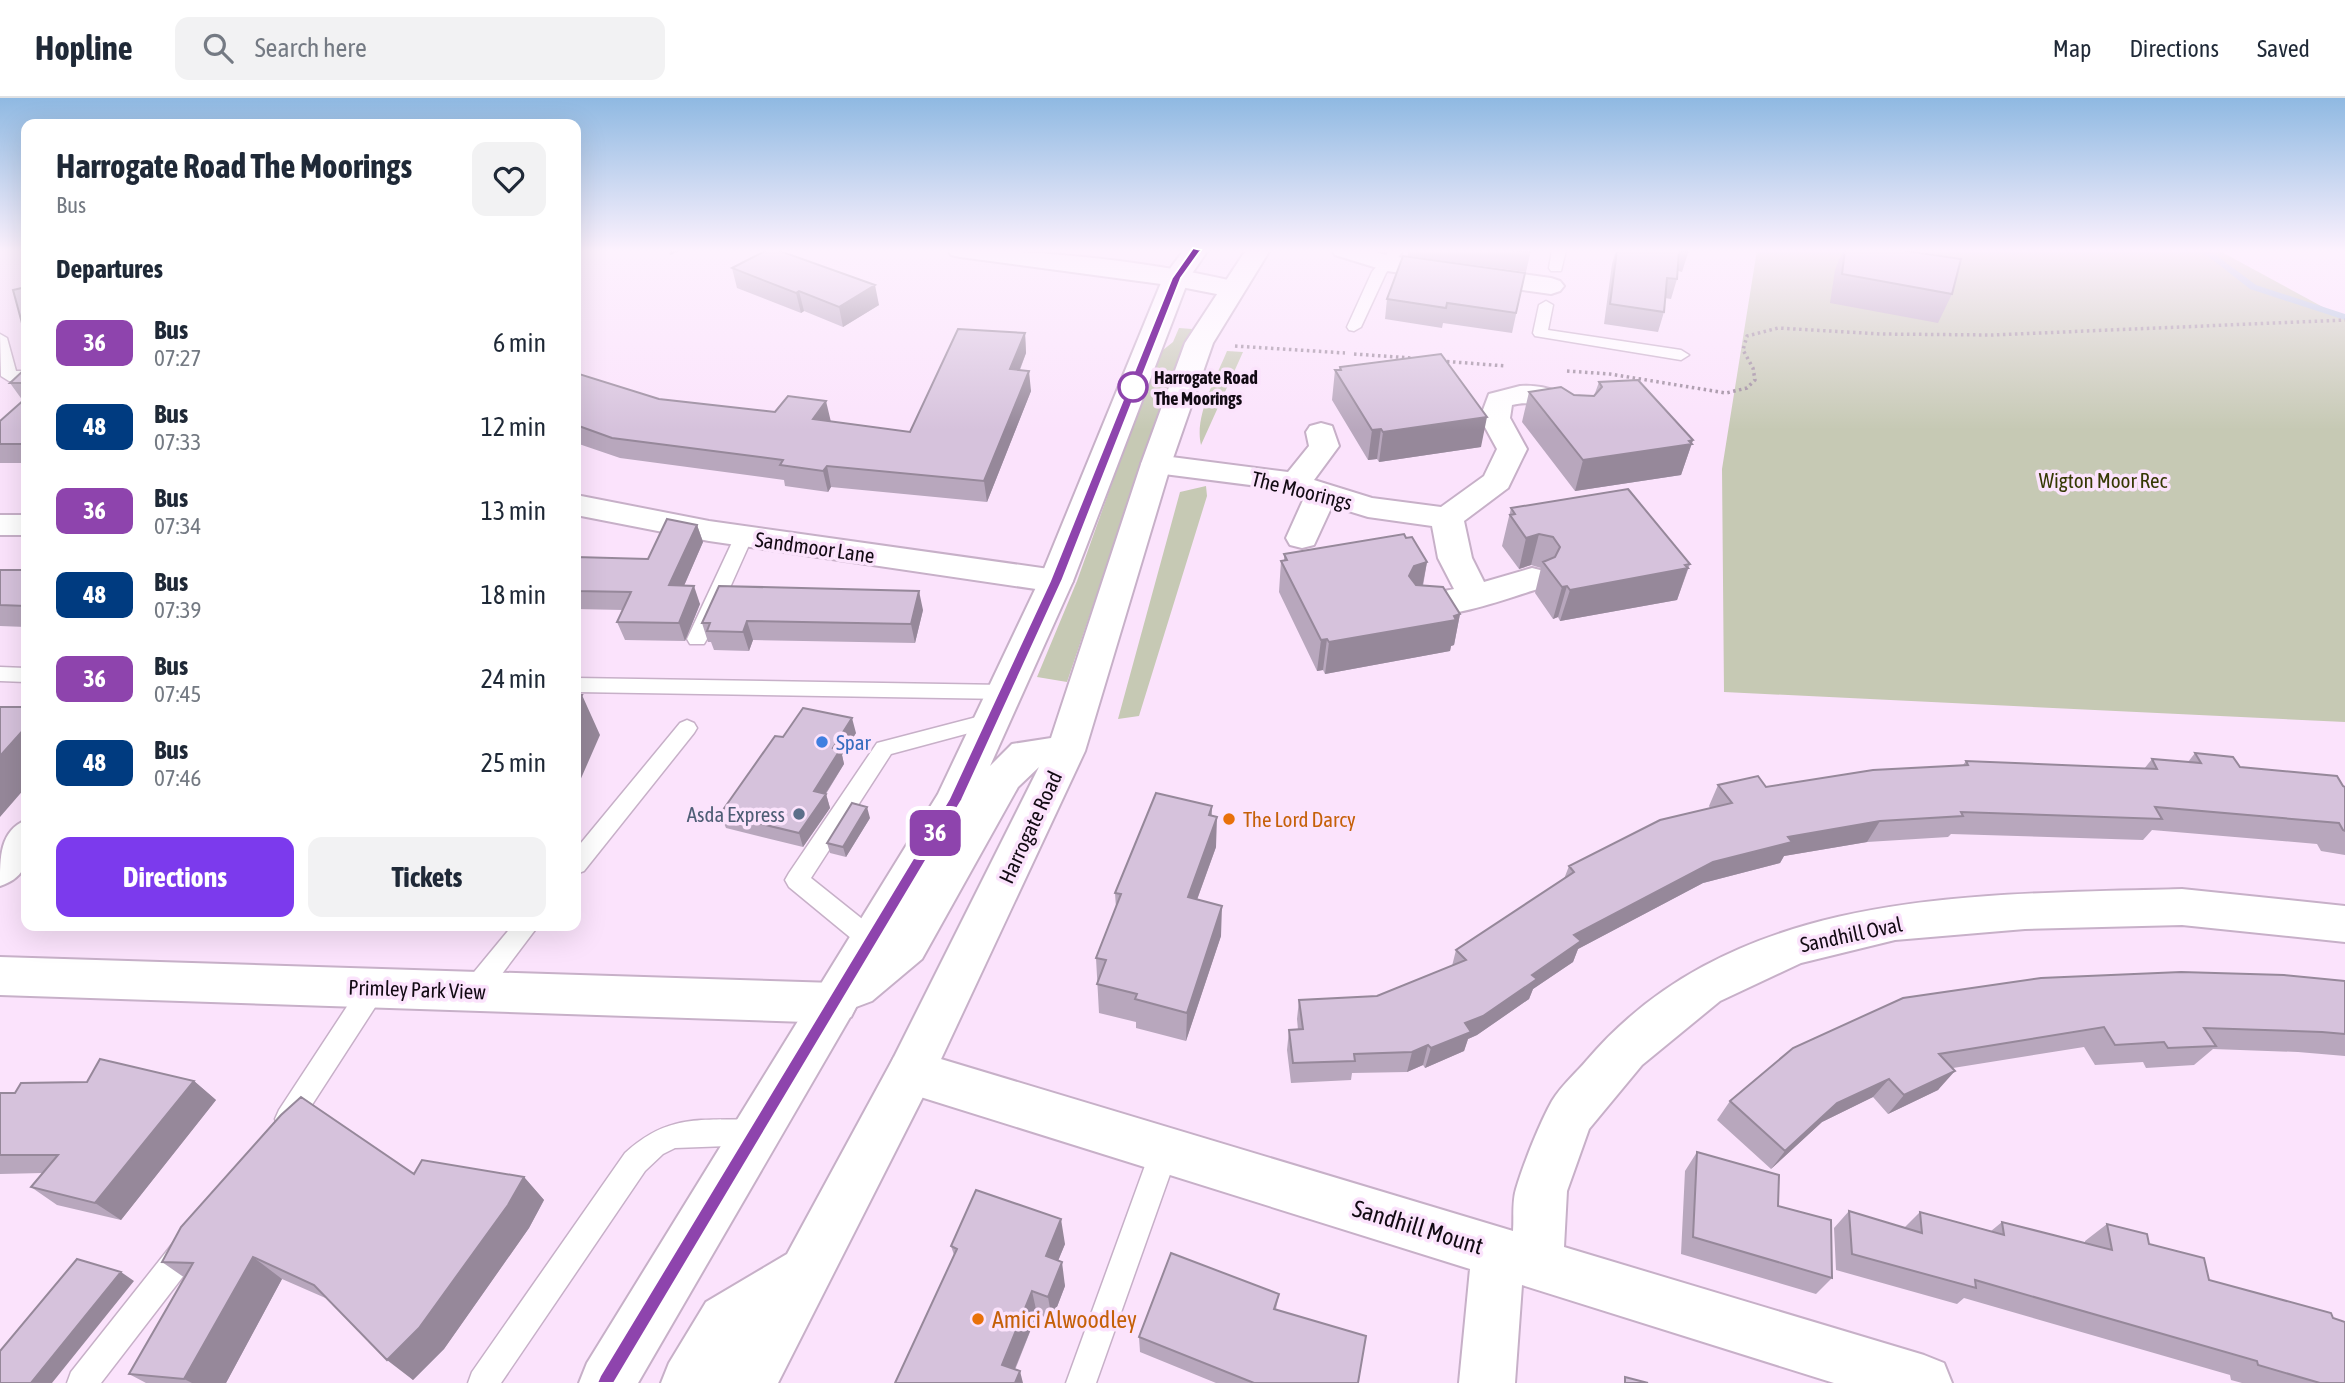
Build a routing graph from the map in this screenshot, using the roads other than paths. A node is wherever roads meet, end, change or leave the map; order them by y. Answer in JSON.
{"nodes":[{"id":1,"x":1163,"y":310,"type":"edge"},
{"id":2,"x":1219,"y":310,"type":"edge"},
{"id":3,"x":1362,"y":310,"type":"edge"},
{"id":4,"x":1546,"y":310,"type":"edge"},
{"id":5,"x":1354,"y":327,"type":"dead end"},
{"id":6,"x":0,"y":338,"type":"edge"},
{"id":7,"x":1681,"y":355,"type":"dead end"},
{"id":8,"x":21,"y":376,"type":"edge"},
{"id":9,"x":1576,"y":417,"type":"edge"},
{"id":10,"x":1321,"y":432,"type":"dead end"},
{"id":11,"x":1156,"y":464,"type":"junction"},
{"id":12,"x":1308,"y":489,"type":"junction"},
{"id":13,"x":581,"y":506,"type":"edge"},
{"id":14,"x":1465,"y":509,"type":"junction"},
{"id":15,"x":0,"y":525,"type":"edge"},
{"id":16,"x":21,"y":525,"type":"edge"},
{"id":17,"x":744,"y":536,"type":"junction"},
{"id":18,"x":1302,"y":538,"type":"dead end"},
{"id":19,"x":1532,"y":579,"type":"dead end"},
{"id":20,"x":1056,"y":581,"type":"junction"},
{"id":21,"x":1475,"y":596,"type":"junction"},
{"id":22,"x":1423,"y":606,"type":"edge"},
{"id":23,"x":697,"y":639,"type":"dead end"},
{"id":24,"x":0,"y":674,"type":"edge"},
{"id":25,"x":21,"y":675,"type":"edge"},
{"id":26,"x":581,"y":685,"type":"edge"},
{"id":27,"x":998,"y":706,"type":"junction"},
{"id":28,"x":687,"y":728,"type":"dead end"},
{"id":29,"x":1066,"y":751,"type":"junction"},
{"id":30,"x":21,"y":842,"type":"edge"},
{"id":31,"x":581,"y":859,"type":"edge"},
{"id":32,"x":0,"y":869,"type":"edge"},
{"id":33,"x":2345,"y":924,"type":"edge"},
{"id":34,"x":522,"y":931,"type":"edge"},
{"id":35,"x":872,"y":941,"type":"junction"},
{"id":36,"x":0,"y":976,"type":"edge"},
{"id":37,"x":374,"y":987,"type":"junction"},
{"id":38,"x":474,"y":991,"type":"junction"},
{"id":39,"x":835,"y":1003,"type":"junction"},
{"id":40,"x":911,"y":1072,"type":"junction"},
{"id":41,"x":755,"y":1132,"type":"junction"},
{"id":42,"x":269,"y":1143,"type":"edge"},
{"id":43,"x":1165,"y":1149,"type":"junction"},
{"id":44,"x":201,"y":1230,"type":"edge"},
{"id":45,"x":1518,"y":1257,"type":"junction"},
{"id":46,"x":806,"y":1273,"type":"junction"},
{"id":47,"x":82,"y":1383,"type":"edge"},
{"id":48,"x":483,"y":1383,"type":"edge"},
{"id":49,"x":607,"y":1383,"type":"edge"},
{"id":50,"x":690,"y":1383,"type":"edge"},
{"id":51,"x":748,"y":1383,"type":"edge"},
{"id":52,"x":1082,"y":1383,"type":"edge"},
{"id":53,"x":1486,"y":1383,"type":"edge"},
{"id":54,"x":1924,"y":1383,"type":"edge"}],
"edges":[{"from":1,"to":20,"type":"main road"},
{"from":2,"to":11,"type":"main road","name":"Harrogate Road"},
{"from":3,"to":5,"type":"lane"},
{"from":4,"to":7,"type":"lane"},
{"from":6,"to":8,"type":"lane"},
{"from":9,"to":14,"type":"main road"},
{"from":10,"to":12,"type":"main road"},
{"from":11,"to":12,"type":"main road","name":"The Moorings"},
{"from":11,"to":29,"type":"main road","name":"Harrogate Road"},
{"from":12,"to":14,"type":"main road","name":"The Moorings"},
{"from":12,"to":18,"type":"main road"},
{"from":13,"to":17,"type":"main road","name":"Sandmoor Lane"},
{"from":14,"to":21,"type":"main road"},
{"from":15,"to":16,"type":"main road"},
{"from":17,"to":20,"type":"main road","name":"Sandmoor Lane"},
{"from":17,"to":23,"type":"lane"},
{"from":19,"to":21,"type":"main road"},
{"from":20,"to":27,"type":"main road"},
{"from":21,"to":22,"type":"main road"},
{"from":24,"to":25,"type":"lane"},
{"from":26,"to":27,"type":"lane"},
{"from":27,"to":35,"type":"main road"},
{"from":27,"to":35,"type":"lane"},
{"from":28,"to":31,"type":"lane"},
{"from":29,"to":39,"type":"main road"},
{"from":29,"to":40,"type":"main road","name":"Harrogate Road"},
{"from":30,"to":32,"type":"main road"},
{"from":33,"to":45,"type":"main road","name":"Sandhill Oval"},
{"from":34,"to":38,"type":"lane"},
{"from":35,"to":39,"type":"main road"},
{"from":36,"to":37,"type":"main road","name":"Primley Park View"},
{"from":37,"to":38,"type":"main road","name":"Primley Park View"},
{"from":37,"to":42,"type":"lane"},
{"from":38,"to":39,"type":"main road","name":"Primley Park View"},
{"from":39,"to":41,"type":"main road"},
{"from":40,"to":43,"type":"main road","name":"Sandhill Mount"},
{"from":40,"to":46,"type":"main road","name":"Harrogate Road"},
{"from":41,"to":48,"type":"lane"},
{"from":41,"to":49,"type":"main road"},
{"from":43,"to":45,"type":"main road","name":"Sandhill Mount"},
{"from":43,"to":52,"type":"lane"},
{"from":44,"to":47,"type":"lane"},
{"from":45,"to":53,"type":"main road","name":"Sandhill Oval"},
{"from":45,"to":54,"type":"main road","name":"Sandhill Mount"},
{"from":46,"to":50,"type":"main road"},
{"from":46,"to":51,"type":"main road","name":"Harrogate Road"}]}
